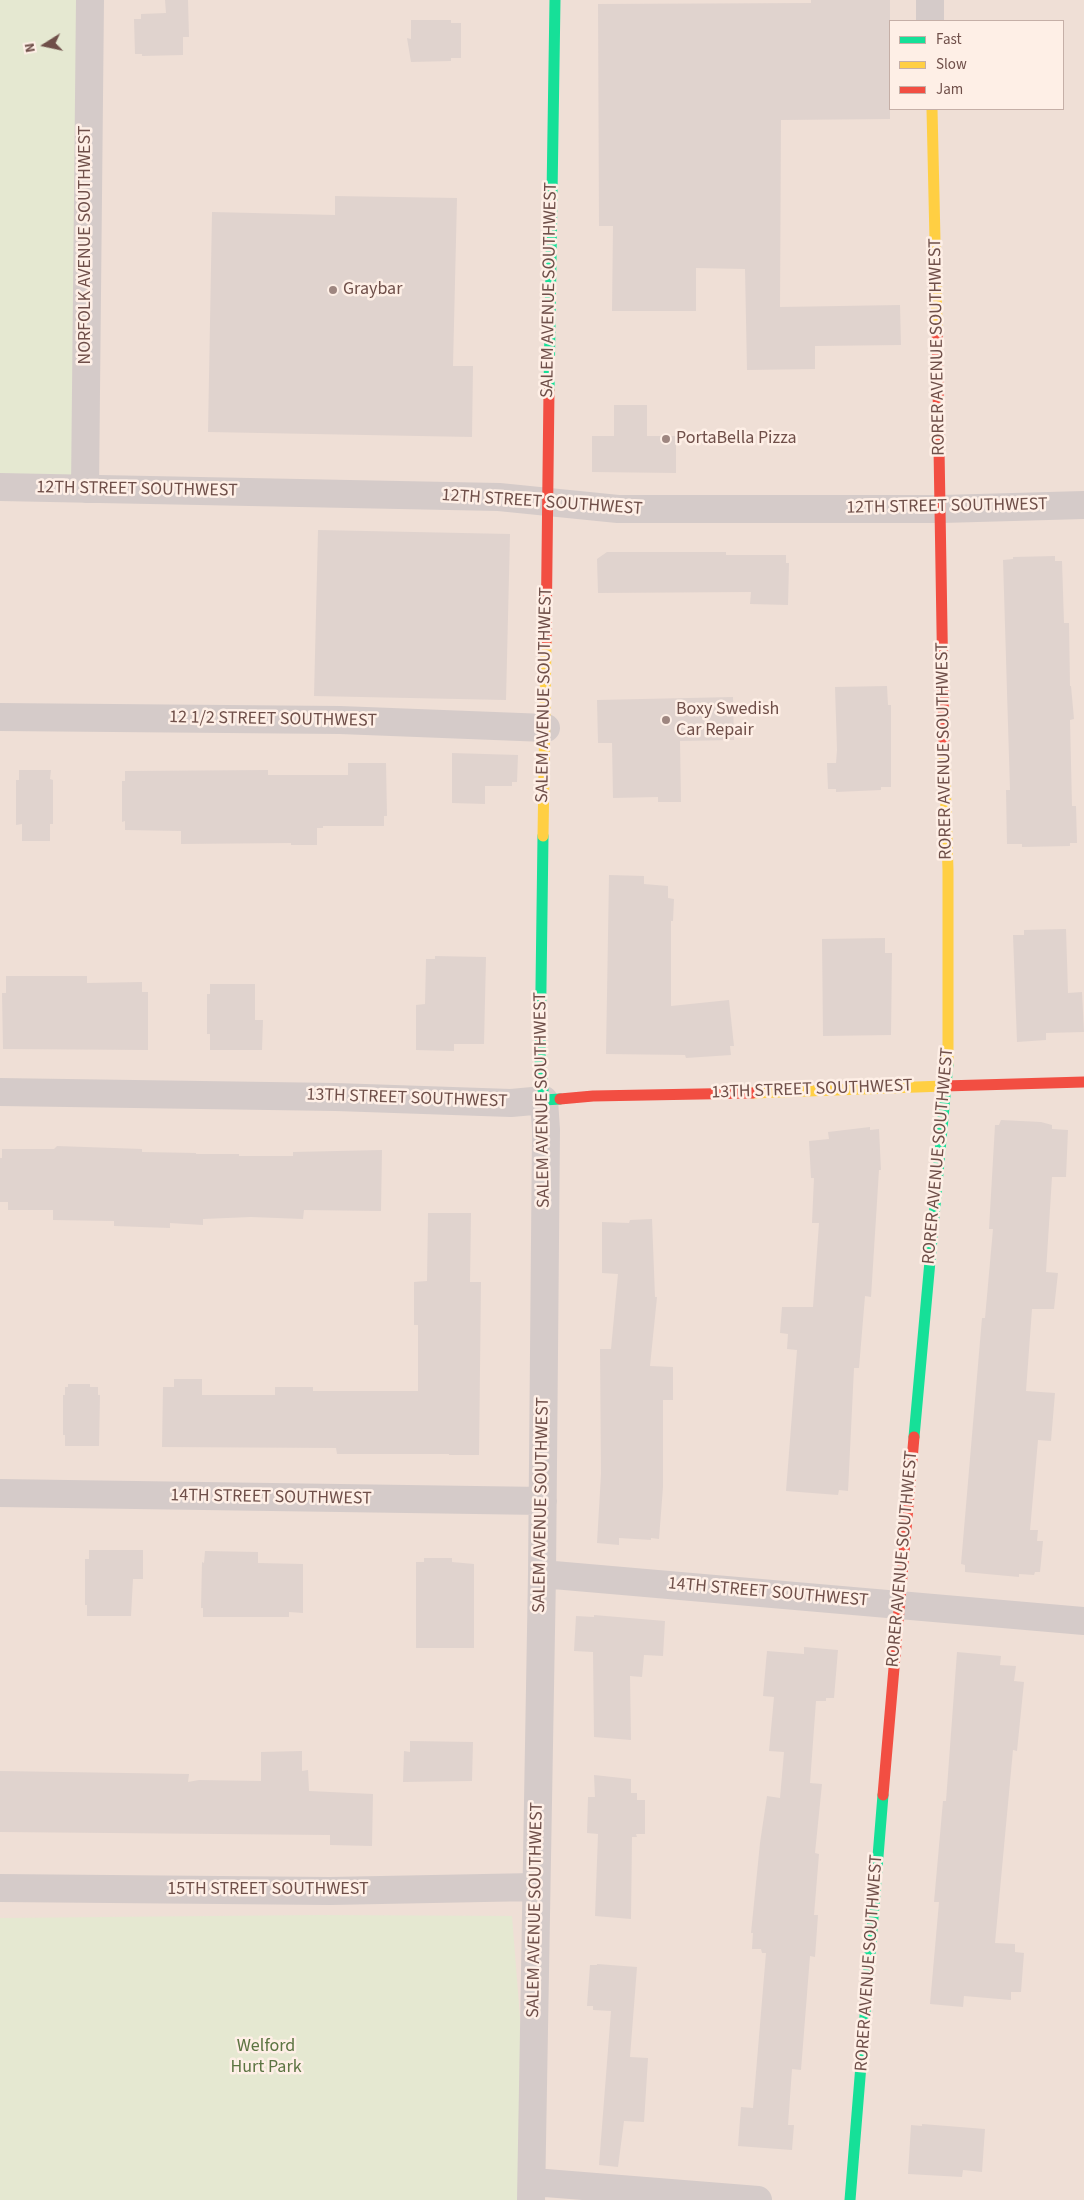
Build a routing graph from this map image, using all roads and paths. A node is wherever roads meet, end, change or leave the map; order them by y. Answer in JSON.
{"nodes":[{"id":1,"x":90,"y":0,"type":"edge"},
{"id":2,"x":555,"y":0,"type":"edge"},
{"id":3,"x":930,"y":0,"type":"edge"},
{"id":4,"x":930,"y":20,"type":"edge"},
{"id":5,"x":932,"y":110,"type":"edge"},
{"id":6,"x":0,"y":487,"type":"edge"},
{"id":7,"x":84,"y":489,"type":"junction"},
{"id":8,"x":547,"y":502,"type":"junction"},
{"id":9,"x":1084,"y":505,"type":"edge"},
{"id":10,"x":942,"y":509,"type":"junction"},
{"id":11,"x":0,"y":717,"type":"edge"},
{"id":12,"x":546,"y":728,"type":"junction"},
{"id":13,"x":1084,"y":1082,"type":"edge"},
{"id":14,"x":946,"y":1086,"type":"junction"},
{"id":15,"x":0,"y":1092,"type":"edge"},
{"id":16,"x":544,"y":1100,"type":"junction"},
{"id":17,"x":0,"y":1493,"type":"edge"},
{"id":18,"x":543,"y":1500,"type":"junction"},
{"id":19,"x":542,"y":1574,"type":"junction"},
{"id":20,"x":899,"y":1604,"type":"junction"},
{"id":21,"x":1084,"y":1620,"type":"edge"},
{"id":22,"x":535,"y":1887,"type":"junction"},
{"id":23,"x":0,"y":1888,"type":"edge"},
{"id":24,"x":532,"y":2191,"type":"edge"},
{"id":25,"x":758,"y":2200,"type":"edge"},
{"id":26,"x":850,"y":2200,"type":"edge"}],
"edges":[{"from":1,"to":7,"type":"street","name":"NORFOLK AVENUE SOUTHWEST"},
{"from":2,"to":8,"type":"street","name":"SALEM AVENUE SOUTHWEST"},
{"from":3,"to":4,"type":"street"},
{"from":5,"to":10,"type":"street","name":"RORER AVENUE SOUTHWEST"},
{"from":6,"to":7,"type":"street","name":"12TH STREET SOUTHWEST"},
{"from":7,"to":8,"type":"street","name":"12TH STREET SOUTHWEST"},
{"from":8,"to":10,"type":"street","name":"12TH STREET SOUTHWEST"},
{"from":8,"to":12,"type":"street","name":"SALEM AVENUE SOUTHWEST"},
{"from":9,"to":10,"type":"street","name":"12TH STREET SOUTHWEST"},
{"from":10,"to":14,"type":"street","name":"RORER AVENUE SOUTHWEST"},
{"from":11,"to":12,"type":"street","name":"12 1/2 STREET SOUTHWEST"},
{"from":12,"to":16,"type":"street","name":"SALEM AVENUE SOUTHWEST"},
{"from":13,"to":14,"type":"street","name":"13TH STREET SOUTHWEST"},
{"from":14,"to":16,"type":"street","name":"13TH STREET SOUTHWEST"},
{"from":14,"to":20,"type":"street","name":"RORER AVENUE SOUTHWEST"},
{"from":15,"to":16,"type":"street","name":"13TH STREET SOUTHWEST"},
{"from":16,"to":18,"type":"street","name":"SALEM AVENUE SOUTHWEST"},
{"from":17,"to":18,"type":"street","name":"14TH STREET SOUTHWEST"},
{"from":18,"to":19,"type":"street","name":"SALEM AVENUE SOUTHWEST"},
{"from":19,"to":20,"type":"street","name":"14TH STREET SOUTHWEST"},
{"from":19,"to":22,"type":"street","name":"SALEM AVENUE SOUTHWEST"},
{"from":20,"to":21,"type":"street","name":"14TH STREET SOUTHWEST"},
{"from":20,"to":26,"type":"street","name":"RORER AVENUE SOUTHWEST"},
{"from":22,"to":23,"type":"street","name":"15TH STREET SOUTHWEST"},
{"from":22,"to":24,"type":"street","name":"SALEM AVENUE SOUTHWEST"},
{"from":24,"to":25,"type":"street"}]}
